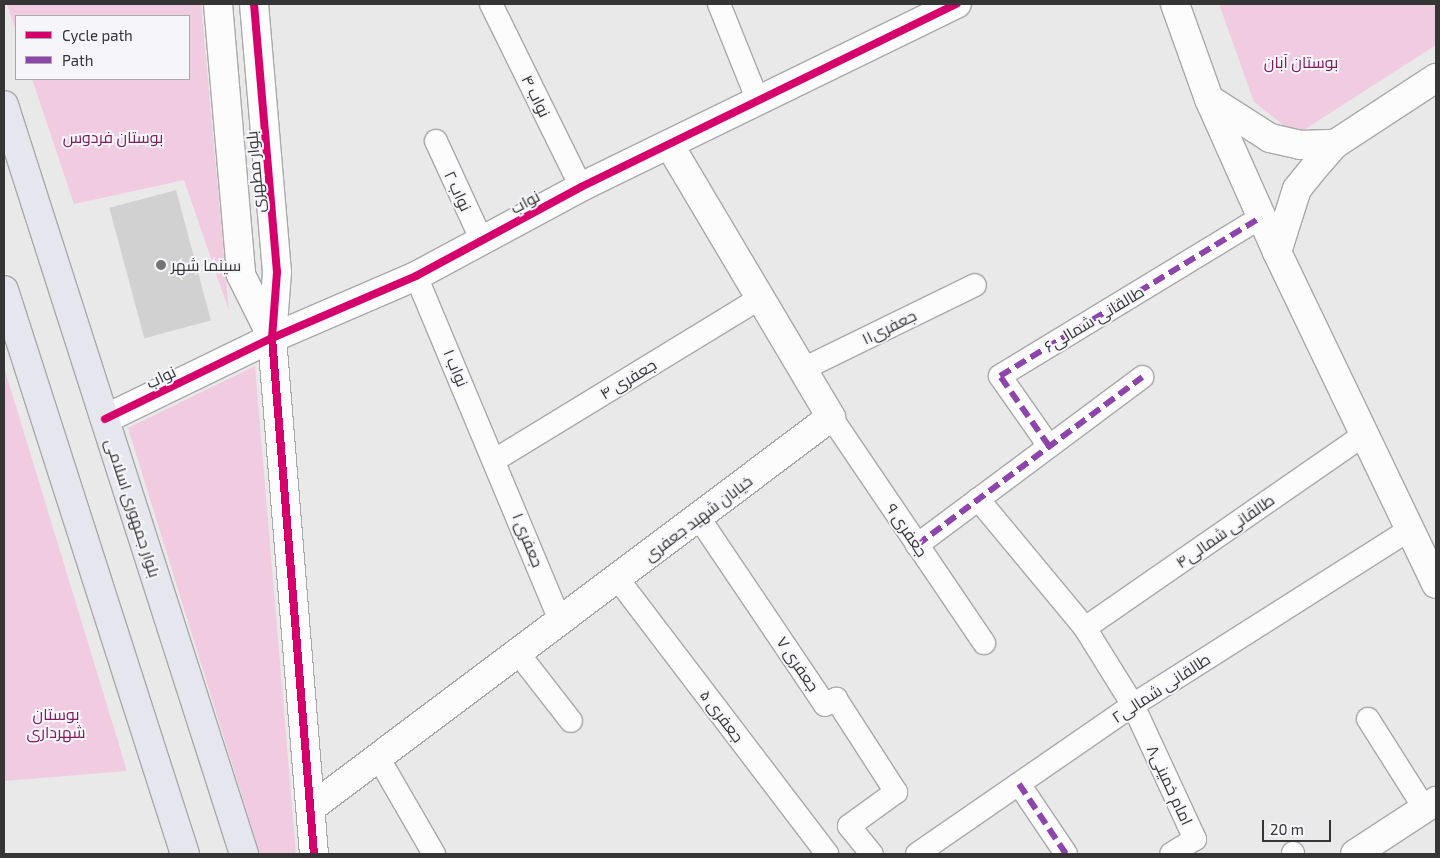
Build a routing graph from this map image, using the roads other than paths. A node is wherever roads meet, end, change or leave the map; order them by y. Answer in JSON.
{"nodes":[{"id":1,"x":218,"y":4,"type":"edge"},
{"id":2,"x":254,"y":4,"type":"edge"},
{"id":3,"x":491,"y":4,"type":"edge"},
{"id":4,"x":719,"y":4,"type":"edge"},
{"id":5,"x":957,"y":4,"type":"edge"},
{"id":6,"x":930,"y":10,"type":"edge"},
{"id":7,"x":1176,"y":11,"type":"edge"},
{"id":8,"x":1436,"y":78,"type":"edge"},
{"id":9,"x":1210,"y":99,"type":"junction"},
{"id":10,"x":758,"y":101,"type":"junction"},
{"id":11,"x":4,"y":105,"type":"edge"},
{"id":12,"x":436,"y":141,"type":"dead end"},
{"id":13,"x":669,"y":144,"type":"junction"},
{"id":14,"x":1335,"y":144,"type":"junction"},
{"id":15,"x":581,"y":187,"type":"junction"},
{"id":16,"x":1262,"y":217,"type":"junction"},
{"id":17,"x":482,"y":241,"type":"junction"},
{"id":18,"x":1277,"y":252,"type":"junction"},
{"id":19,"x":416,"y":276,"type":"junction"},
{"id":20,"x":974,"y":285,"type":"dead end"},
{"id":21,"x":4,"y":290,"type":"edge"},
{"id":22,"x":760,"y":298,"type":"junction"},
{"id":23,"x":272,"y":338,"type":"junction"},
{"id":24,"x":803,"y":369,"type":"junction"},
{"id":25,"x":1142,"y":377,"type":"dead end"},
{"id":26,"x":831,"y":417,"type":"junction"},
{"id":27,"x":104,"y":419,"type":"junction"},
{"id":28,"x":1365,"y":434,"type":"junction"},
{"id":29,"x":1049,"y":446,"type":"junction"},
{"id":30,"x":495,"y":460,"type":"junction"},
{"id":31,"x":978,"y":499,"type":"junction"},
{"id":32,"x":699,"y":518,"type":"junction"},
{"id":33,"x":1410,"y":529,"type":"junction"},
{"id":34,"x":917,"y":545,"type":"junction"},
{"id":35,"x":617,"y":578,"type":"junction"},
{"id":36,"x":1436,"y":584,"type":"edge"},
{"id":37,"x":560,"y":621,"type":"junction"},
{"id":38,"x":1085,"y":628,"type":"junction"},
{"id":39,"x":984,"y":643,"type":"dead end"},
{"id":40,"x":518,"y":653,"type":"junction"},
{"id":41,"x":1133,"y":705,"type":"junction"},
{"id":42,"x":1368,"y":719,"type":"dead end"},
{"id":43,"x":571,"y":721,"type":"dead end"},
{"id":44,"x":378,"y":757,"type":"junction"},
{"id":45,"x":1019,"y":784,"type":"junction"},
{"id":46,"x":1430,"y":805,"type":"edge"},
{"id":47,"x":312,"y":807,"type":"junction"},
{"id":48,"x":185,"y":854,"type":"edge"},
{"id":49,"x":244,"y":854,"type":"edge"},
{"id":50,"x":314,"y":854,"type":"edge"},
{"id":51,"x":434,"y":854,"type":"edge"},
{"id":52,"x":827,"y":854,"type":"edge"},
{"id":53,"x":872,"y":854,"type":"edge"},
{"id":54,"x":916,"y":854,"type":"edge"},
{"id":55,"x":1066,"y":854,"type":"edge"},
{"id":56,"x":1171,"y":854,"type":"edge"},
{"id":57,"x":1354,"y":854,"type":"edge"}],
"edges":[{"from":1,"to":23,"type":"street","name":"بلوار مطهری"},
{"from":2,"to":23,"type":"street","name":"بلوار مطهری"},
{"from":3,"to":15,"type":"street","name":"نواب ۴"},
{"from":4,"to":10,"type":"street"},
{"from":5,"to":6,"type":"street","name":"نواب"},
{"from":6,"to":10,"type":"street","name":"نواب"},
{"from":7,"to":9,"type":"street"},
{"from":8,"to":14,"type":"street"},
{"from":9,"to":14,"type":"street"},
{"from":9,"to":16,"type":"street"},
{"from":10,"to":13,"type":"street","name":"نواب"},
{"from":11,"to":27,"type":"main road","name":"بلوار جمهوری اسلامی"},
{"from":12,"to":17,"type":"street","name":"نواب ۲"},
{"from":13,"to":15,"type":"street","name":"نواب"},
{"from":13,"to":22,"type":"street"},
{"from":14,"to":18,"type":"street"},
{"from":15,"to":17,"type":"street","name":"نواب"},
{"from":16,"to":18,"type":"street"},
{"from":16,"to":29,"type":"street","name":"طالقانی شمالی۶"},
{"from":17,"to":19,"type":"street","name":"نواب"},
{"from":18,"to":28,"type":"street"},
{"from":19,"to":23,"type":"street","name":"نواب"},
{"from":19,"to":30,"type":"street","name":"نواب ۱"},
{"from":20,"to":24,"type":"street","name":"جعفری۱۱"},
{"from":21,"to":48,"type":"main road"},
{"from":22,"to":24,"type":"street"},
{"from":22,"to":30,"type":"street","name":"جعفری ۴"},
{"from":23,"to":27,"type":"street","name":"نواب"},
{"from":23,"to":47,"type":"street"},
{"from":24,"to":26,"type":"street"},
{"from":25,"to":29,"type":"street"},
{"from":26,"to":32,"type":"street","name":"خیابان شهید جعفری"},
{"from":26,"to":34,"type":"street","name":"جعفری ۹"},
{"from":27,"to":49,"type":"main road","name":"بلوار جمهوری اسلامی"},
{"from":28,"to":33,"type":"street"},
{"from":28,"to":38,"type":"street","name":"طالقانی شمالی۴"},
{"from":29,"to":31,"type":"street"},
{"from":30,"to":37,"type":"street","name":"جعفری ۱"},
{"from":31,"to":34,"type":"street"},
{"from":31,"to":38,"type":"street"},
{"from":32,"to":35,"type":"street","name":"خیابان شهید جعفری"},
{"from":32,"to":53,"type":"street","name":"جعفری ۷"},
{"from":33,"to":36,"type":"street"},
{"from":33,"to":41,"type":"street","name":"طالقانی شمالی۲"},
{"from":34,"to":39,"type":"street","name":"جعفری ۹"},
{"from":35,"to":37,"type":"street","name":"خیابان شهید جعفری"},
{"from":35,"to":52,"type":"street","name":"جعفری ۵"},
{"from":37,"to":40,"type":"street","name":"خیابان شهید جعفری"},
{"from":38,"to":41,"type":"street"},
{"from":40,"to":43,"type":"street"},
{"from":40,"to":44,"type":"street","name":"خیابان شهید جعفری"},
{"from":41,"to":45,"type":"street","name":"طالقانی شمالی۲"},
{"from":41,"to":56,"type":"street","name":"امام خمینی۸"},
{"from":42,"to":46,"type":"street"},
{"from":44,"to":47,"type":"street","name":"خیابان شهید جعفری"},
{"from":44,"to":51,"type":"street"},
{"from":45,"to":54,"type":"street","name":"طالقانی شمالی۲"},
{"from":45,"to":55,"type":"street"},
{"from":46,"to":57,"type":"street"},
{"from":47,"to":50,"type":"street"}]}
